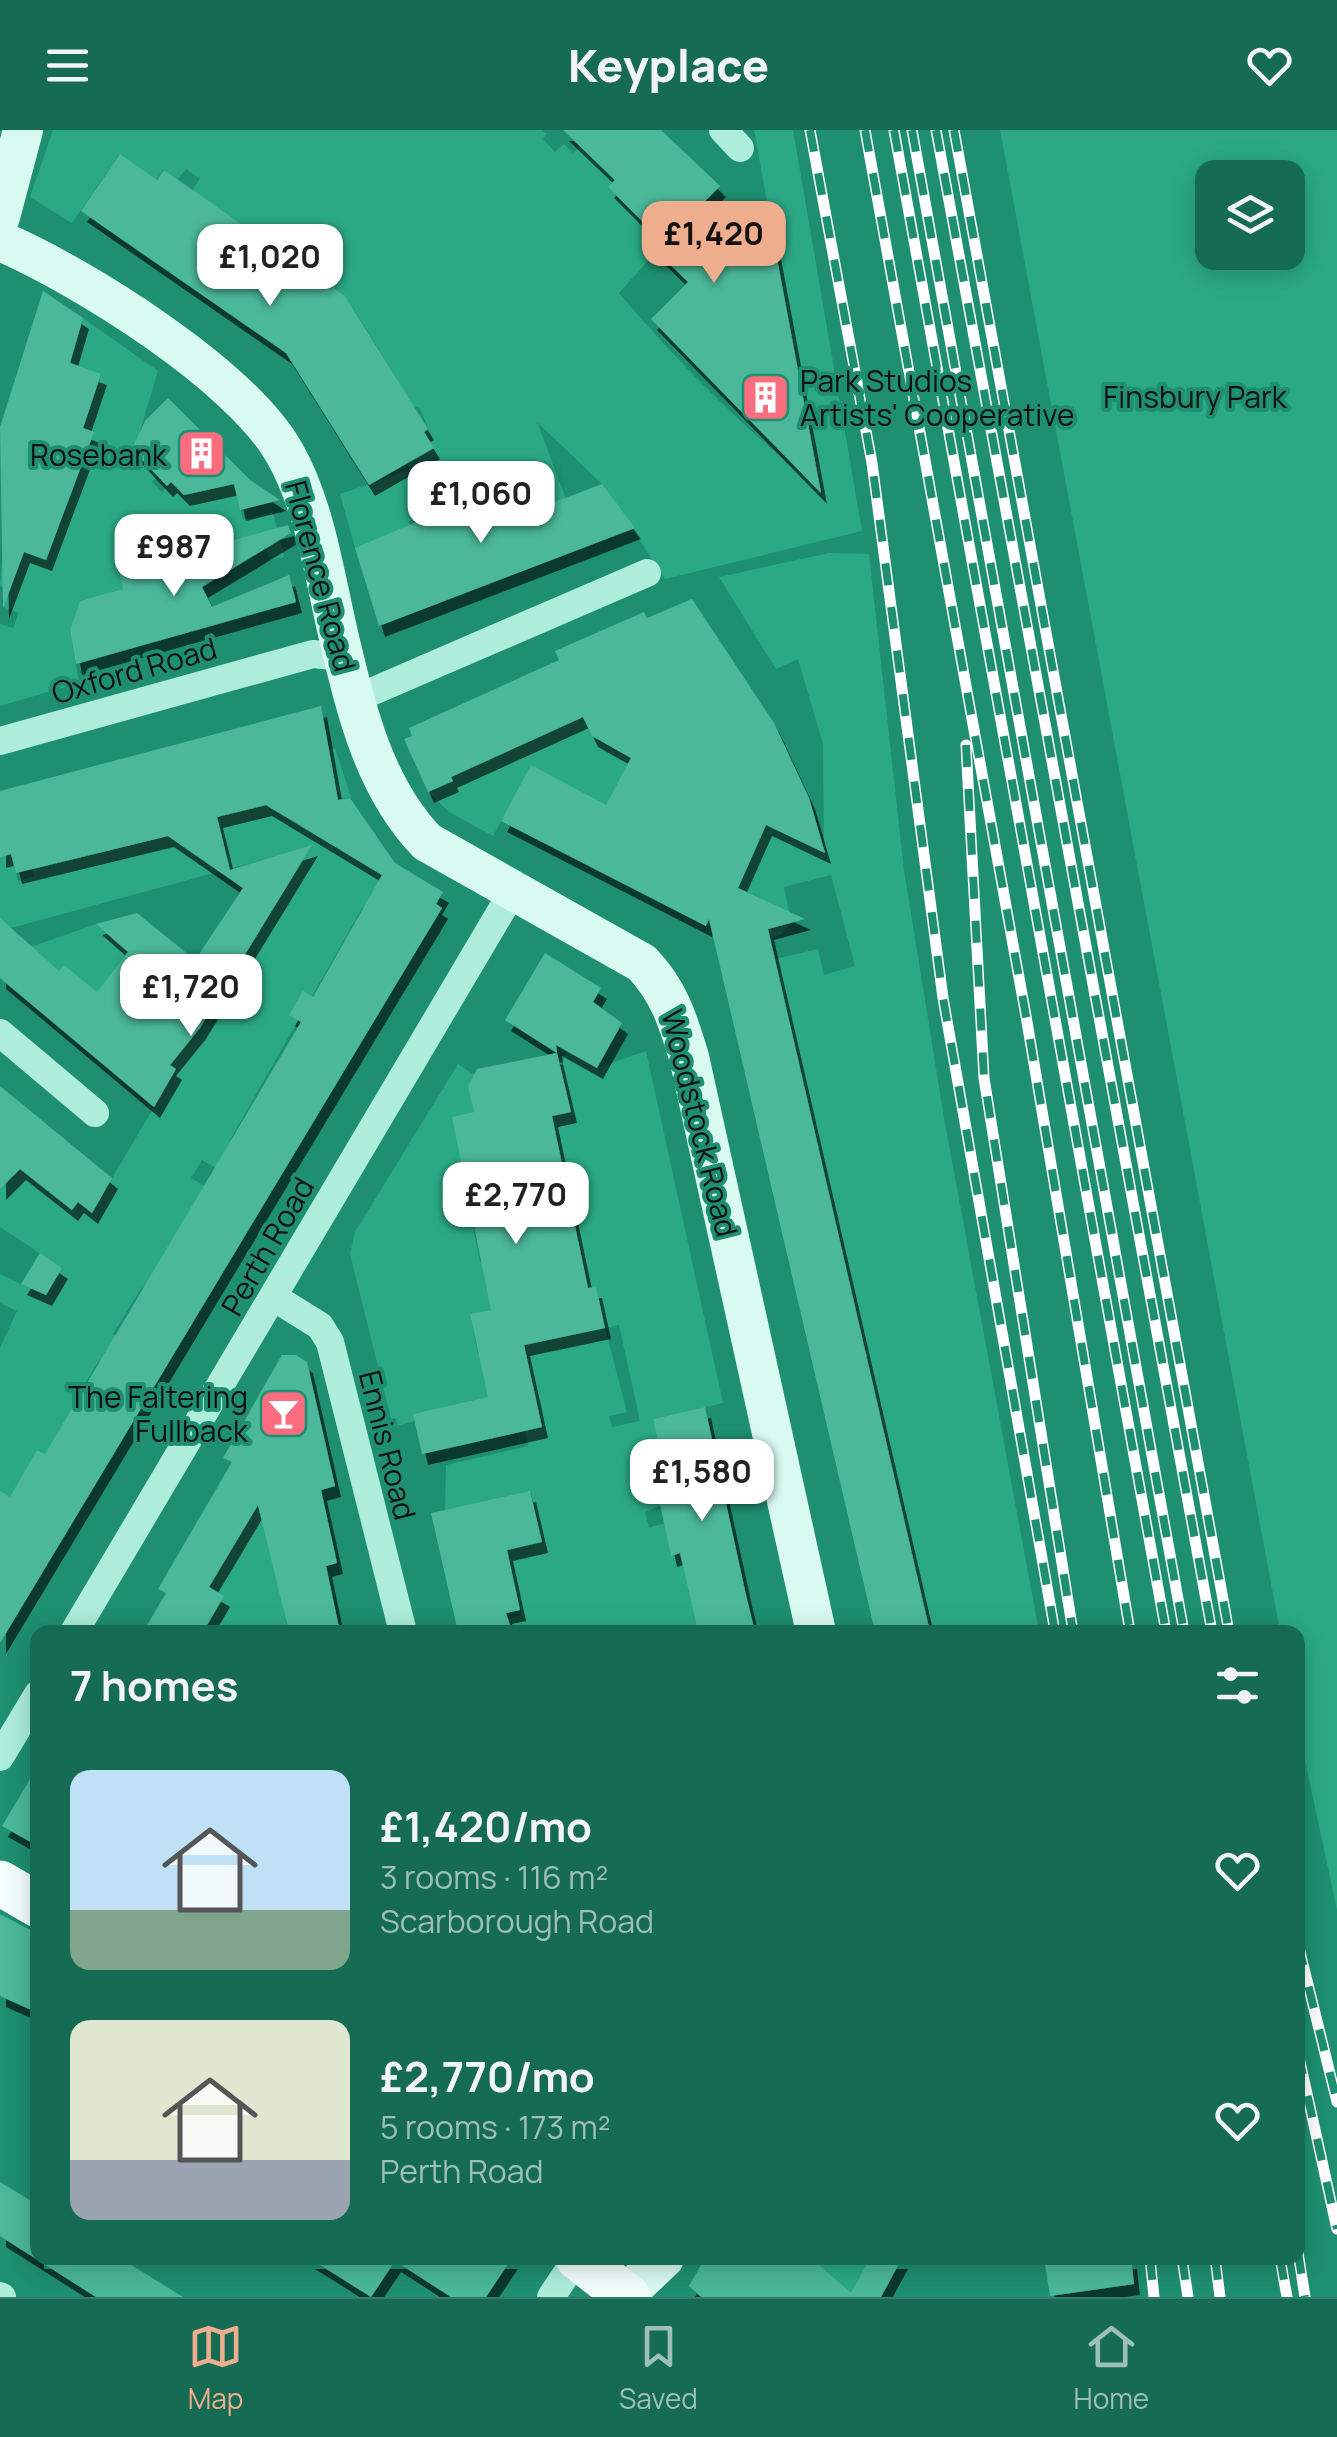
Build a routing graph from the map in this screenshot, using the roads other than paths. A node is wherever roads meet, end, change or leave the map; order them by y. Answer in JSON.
{"nodes":[{"id":1,"x":22,"y":130,"type":"edge"},
{"id":2,"x":0,"y":217,"type":"edge"},
{"id":3,"x":0,"y":240,"type":"edge"},
{"id":4,"x":647,"y":572,"type":"dead end"},
{"id":5,"x":344,"y":658,"type":"junction"},
{"id":6,"x":355,"y":699,"type":"junction"},
{"id":7,"x":0,"y":741,"type":"edge"},
{"id":8,"x":513,"y":890,"type":"junction"},
{"id":9,"x":0,"y":1033,"type":"edge"},
{"id":10,"x":95,"y":1113,"type":"dead end"},
{"id":11,"x":275,"y":1298,"type":"junction"},
{"id":12,"x":78,"y":1625,"type":"edge"},
{"id":13,"x":401,"y":1625,"type":"edge"},
{"id":14,"x":814,"y":1625,"type":"edge"},
{"id":15,"x":30,"y":1707,"type":"edge"},
{"id":16,"x":0,"y":1757,"type":"edge"},
{"id":17,"x":0,"y":1883,"type":"edge"},
{"id":18,"x":30,"y":1900,"type":"edge"},
{"id":19,"x":573,"y":2265,"type":"edge"},
{"id":20,"x":587,"y":2265,"type":"edge"},
{"id":21,"x":657,"y":2265,"type":"edge"},
{"id":22,"x":627,"y":2296,"type":"edge"},
{"id":23,"x":551,"y":2297,"type":"edge"}],
"edges":[{"from":1,"to":2,"type":"main road"},
{"from":3,"to":5,"type":"main road","name":"Florence Road"},
{"from":4,"to":6,"type":"street"},
{"from":5,"to":6,"type":"main road","name":"Florence Road"},
{"from":5,"to":7,"type":"street","name":"Oxford Road"},
{"from":6,"to":8,"type":"main road","name":"Woodstock Road"},
{"from":8,"to":11,"type":"street","name":"Perth Road"},
{"from":8,"to":14,"type":"main road","name":"Woodstock Road"},
{"from":9,"to":10,"type":"street"},
{"from":11,"to":12,"type":"street","name":"Perth Road"},
{"from":11,"to":13,"type":"street","name":"Ennis Road"},
{"from":15,"to":16,"type":"street"},
{"from":17,"to":18,"type":"main road"},
{"from":19,"to":23,"type":"street"},
{"from":20,"to":22,"type":"main road"},
{"from":21,"to":22,"type":"main road"}]}
